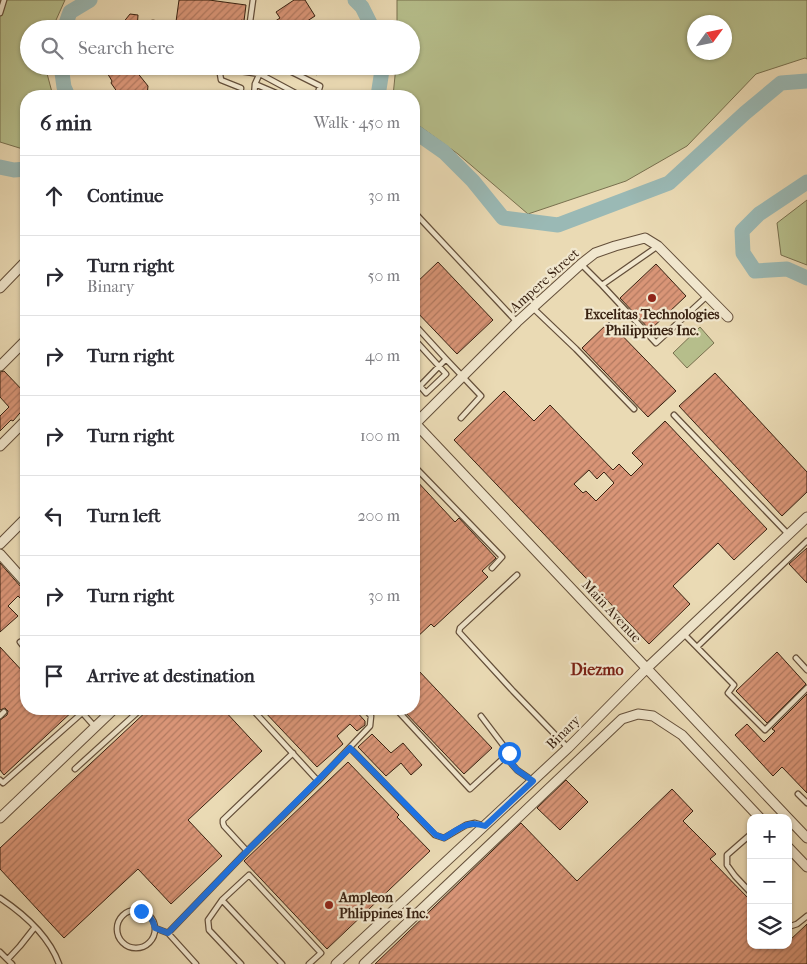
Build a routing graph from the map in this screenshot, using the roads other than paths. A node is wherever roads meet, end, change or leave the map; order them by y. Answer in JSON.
{"nodes":[{"id":1,"x":4,"y":0,"type":"edge"},
{"id":2,"x":253,"y":0,"type":"edge"},
{"id":3,"x":0,"y":13,"type":"edge"},
{"id":4,"x":250,"y":20,"type":"edge"},
{"id":5,"x":220,"y":75,"type":"edge"},
{"id":6,"x":260,"y":75,"type":"edge"},
{"id":7,"x":262,"y":75,"type":"edge"},
{"id":8,"x":298,"y":75,"type":"edge"},
{"id":9,"x":255,"y":84,"type":"junction"},
{"id":10,"x":241,"y":90,"type":"edge"},
{"id":11,"x":254,"y":90,"type":"edge"},
{"id":12,"x":269,"y":90,"type":"edge"},
{"id":13,"x":290,"y":90,"type":"edge"},
{"id":14,"x":319,"y":90,"type":"edge"},
{"id":15,"x":420,"y":218,"type":"edge"},
{"id":16,"x":658,"y":246,"type":"junction"},
{"id":17,"x":581,"y":264,"type":"junction"},
{"id":18,"x":20,"y":267,"type":"edge"},
{"id":19,"x":602,"y":285,"type":"junction"},
{"id":20,"x":0,"y":288,"type":"edge"},
{"id":21,"x":707,"y":296,"type":"junction"},
{"id":22,"x":533,"y":308,"type":"junction"},
{"id":23,"x":728,"y":317,"type":"dead end"},
{"id":24,"x":517,"y":322,"type":"junction"},
{"id":25,"x":420,"y":331,"type":"edge"},
{"id":26,"x":420,"y":345,"type":"edge"},
{"id":27,"x":20,"y":346,"type":"edge"},
{"id":28,"x":446,"y":360,"type":"junction"},
{"id":29,"x":0,"y":366,"type":"edge"},
{"id":30,"x":439,"y":366,"type":"junction"},
{"id":31,"x":463,"y":376,"type":"junction"},
{"id":32,"x":420,"y":386,"type":"joint"},
{"id":33,"x":634,"y":409,"type":"dead end"},
{"id":34,"x":674,"y":415,"type":"dead end"},
{"id":35,"x":420,"y":417,"type":"edge"},
{"id":36,"x":461,"y":418,"type":"dead end"},
{"id":37,"x":20,"y":425,"type":"edge"},
{"id":38,"x":420,"y":429,"type":"edge"},
{"id":39,"x":2,"y":440,"type":"edge"},
{"id":40,"x":420,"y":472,"type":"edge"},
{"id":41,"x":807,"y":517,"type":"edge"},
{"id":42,"x":20,"y":524,"type":"edge"},
{"id":43,"x":788,"y":534,"type":"junction"},
{"id":44,"x":807,"y":541,"type":"edge"},
{"id":45,"x":0,"y":544,"type":"edge"},
{"id":46,"x":0,"y":554,"type":"edge"},
{"id":47,"x":492,"y":568,"type":"dead end"},
{"id":48,"x":517,"y":575,"type":"dead end"},
{"id":49,"x":20,"y":576,"type":"edge"},
{"id":50,"x":683,"y":633,"type":"junction"},
{"id":51,"x":697,"y":647,"type":"junction"},
{"id":52,"x":796,"y":658,"type":"dead end"},
{"id":53,"x":647,"y":668,"type":"junction"},
{"id":54,"x":807,"y":670,"type":"edge"},
{"id":55,"x":807,"y":688,"type":"edge"},
{"id":56,"x":76,"y":715,"type":"edge"},
{"id":57,"x":84,"y":715,"type":"edge"},
{"id":58,"x":108,"y":715,"type":"edge"},
{"id":59,"x":134,"y":715,"type":"edge"},
{"id":60,"x":258,"y":715,"type":"edge"},
{"id":61,"x":370,"y":715,"type":"edge"},
{"id":62,"x":402,"y":715,"type":"edge"},
{"id":63,"x":481,"y":716,"type":"dead end"},
{"id":64,"x":95,"y":727,"type":"junction"},
{"id":65,"x":350,"y":748,"type":"junction"},
{"id":66,"x":568,"y":748,"type":"junction"},
{"id":67,"x":293,"y":753,"type":"junction"},
{"id":68,"x":505,"y":756,"type":"junction"},
{"id":69,"x":75,"y":769,"type":"dead end"},
{"id":70,"x":0,"y":780,"type":"edge"},
{"id":71,"x":318,"y":781,"type":"junction"},
{"id":72,"x":533,"y":781,"type":"junction"},
{"id":73,"x":798,"y":794,"type":"dead end"},
{"id":74,"x":807,"y":803,"type":"edge"},
{"id":75,"x":2,"y":812,"type":"edge"},
{"id":76,"x":756,"y":814,"type":"edge"},
{"id":77,"x":784,"y":814,"type":"edge"},
{"id":78,"x":792,"y":822,"type":"edge"},
{"id":79,"x":485,"y":826,"type":"junction"},
{"id":80,"x":747,"y":838,"type":"edge"},
{"id":81,"x":807,"y":838,"type":"edge"},
{"id":82,"x":247,"y":851,"type":"junction"},
{"id":83,"x":792,"y":852,"type":"edge"},
{"id":84,"x":807,"y":867,"type":"edge"},
{"id":85,"x":747,"y":889,"type":"edge"},
{"id":86,"x":0,"y":898,"type":"edge"},
{"id":87,"x":222,"y":900,"type":"junction"},
{"id":88,"x":807,"y":916,"type":"edge"},
{"id":89,"x":792,"y":926,"type":"edge"},
{"id":90,"x":35,"y":927,"type":"junction"},
{"id":91,"x":155,"y":928,"type":"junction"},
{"id":92,"x":168,"y":933,"type":"junction"},
{"id":93,"x":0,"y":952,"type":"edge"},
{"id":94,"x":8,"y":959,"type":"junction"},
{"id":95,"x":12,"y":964,"type":"edge"},
{"id":96,"x":59,"y":964,"type":"edge"},
{"id":97,"x":196,"y":964,"type":"edge"},
{"id":98,"x":241,"y":964,"type":"edge"},
{"id":99,"x":282,"y":964,"type":"edge"},
{"id":100,"x":309,"y":964,"type":"edge"},
{"id":101,"x":336,"y":964,"type":"edge"},
{"id":102,"x":364,"y":964,"type":"edge"}],
"edges":[{"from":1,"to":3,"type":"lane"},
{"from":2,"to":4,"type":"lane"},
{"from":5,"to":10,"type":"lane"},
{"from":6,"to":9,"type":"lane"},
{"from":7,"to":13,"type":"lane"},
{"from":8,"to":14,"type":"lane"},
{"from":9,"to":11,"type":"lane"},
{"from":9,"to":12,"type":"lane"},
{"from":15,"to":24,"type":"lane"},
{"from":16,"to":17,"type":"street","name":"Ampere Street"},
{"from":16,"to":19,"type":"lane"},
{"from":16,"to":21,"type":"street"},
{"from":17,"to":19,"type":"lane"},
{"from":17,"to":22,"type":"street","name":"Ampere Street"},
{"from":18,"to":20,"type":"street"},
{"from":19,"to":21,"type":"lane"},
{"from":21,"to":23,"type":"street"},
{"from":22,"to":24,"type":"street","name":"Ampere Street"},
{"from":22,"to":33,"type":"lane"},
{"from":24,"to":31,"type":"street","name":"Ampere Street"},
{"from":25,"to":28,"type":"lane"},
{"from":26,"to":30,"type":"lane"},
{"from":27,"to":29,"type":"street"},
{"from":28,"to":30,"type":"lane"},
{"from":28,"to":31,"type":"lane"},
{"from":30,"to":32,"type":"lane"},
{"from":30,"to":32,"type":"lane"},
{"from":31,"to":35,"type":"street","name":"Ampere Street"},
{"from":31,"to":36,"type":"lane"},
{"from":34,"to":43,"type":"lane"},
{"from":37,"to":39,"type":"street"},
{"from":38,"to":53,"type":"street","name":"Main Avenue"},
{"from":40,"to":47,"type":"lane"},
{"from":41,"to":43,"type":"street","name":"Binary"},
{"from":42,"to":45,"type":"street"},
{"from":43,"to":50,"type":"street","name":"Binary"},
{"from":44,"to":51,"type":"lane"},
{"from":46,"to":49,"type":"street"},
{"from":48,"to":66,"type":"lane"},
{"from":50,"to":51,"type":"lane"},
{"from":50,"to":53,"type":"street","name":"Binary"},
{"from":51,"to":55,"type":"lane"},
{"from":52,"to":54,"type":"lane"},
{"from":53,"to":66,"type":"street","name":"Binary"},
{"from":53,"to":77,"type":"street","name":"Main Avenue"},
{"from":56,"to":70,"type":"lane"},
{"from":57,"to":64,"type":"lane"},
{"from":58,"to":64,"type":"street"},
{"from":59,"to":69,"type":"lane"},
{"from":60,"to":67,"type":"lane"},
{"from":61,"to":65,"type":"lane"},
{"from":62,"to":68,"type":"lane"},
{"from":63,"to":68,"type":"lane"},
{"from":64,"to":75,"type":"street"},
{"from":65,"to":71,"type":"lane"},
{"from":65,"to":79,"type":"lane"},
{"from":66,"to":72,"type":"street","name":"Binary"},
{"from":67,"to":71,"type":"lane"},
{"from":67,"to":82,"type":"lane"},
{"from":68,"to":72,"type":"lane"},
{"from":71,"to":82,"type":"lane"},
{"from":72,"to":79,"type":"street","name":"Binary"},
{"from":73,"to":74,"type":"lane"},
{"from":76,"to":102,"type":"street"},
{"from":78,"to":81,"type":"street","name":"Main Avenue"},
{"from":79,"to":101,"type":"street","name":"Binary"},
{"from":80,"to":85,"type":"lane"},
{"from":82,"to":92,"type":"lane"},
{"from":83,"to":84,"type":"street"},
{"from":86,"to":90,"type":"lane"},
{"from":87,"to":98,"type":"lane"},
{"from":87,"to":99,"type":"lane"},
{"from":87,"to":100,"type":"lane"},
{"from":88,"to":89,"type":"lane"},
{"from":90,"to":94,"type":"lane"},
{"from":90,"to":96,"type":"lane"},
{"from":91,"to":91,"type":"lane"},
{"from":91,"to":92,"type":"lane"},
{"from":92,"to":97,"type":"lane"},
{"from":93,"to":94,"type":"lane"},
{"from":94,"to":95,"type":"lane"}]}
